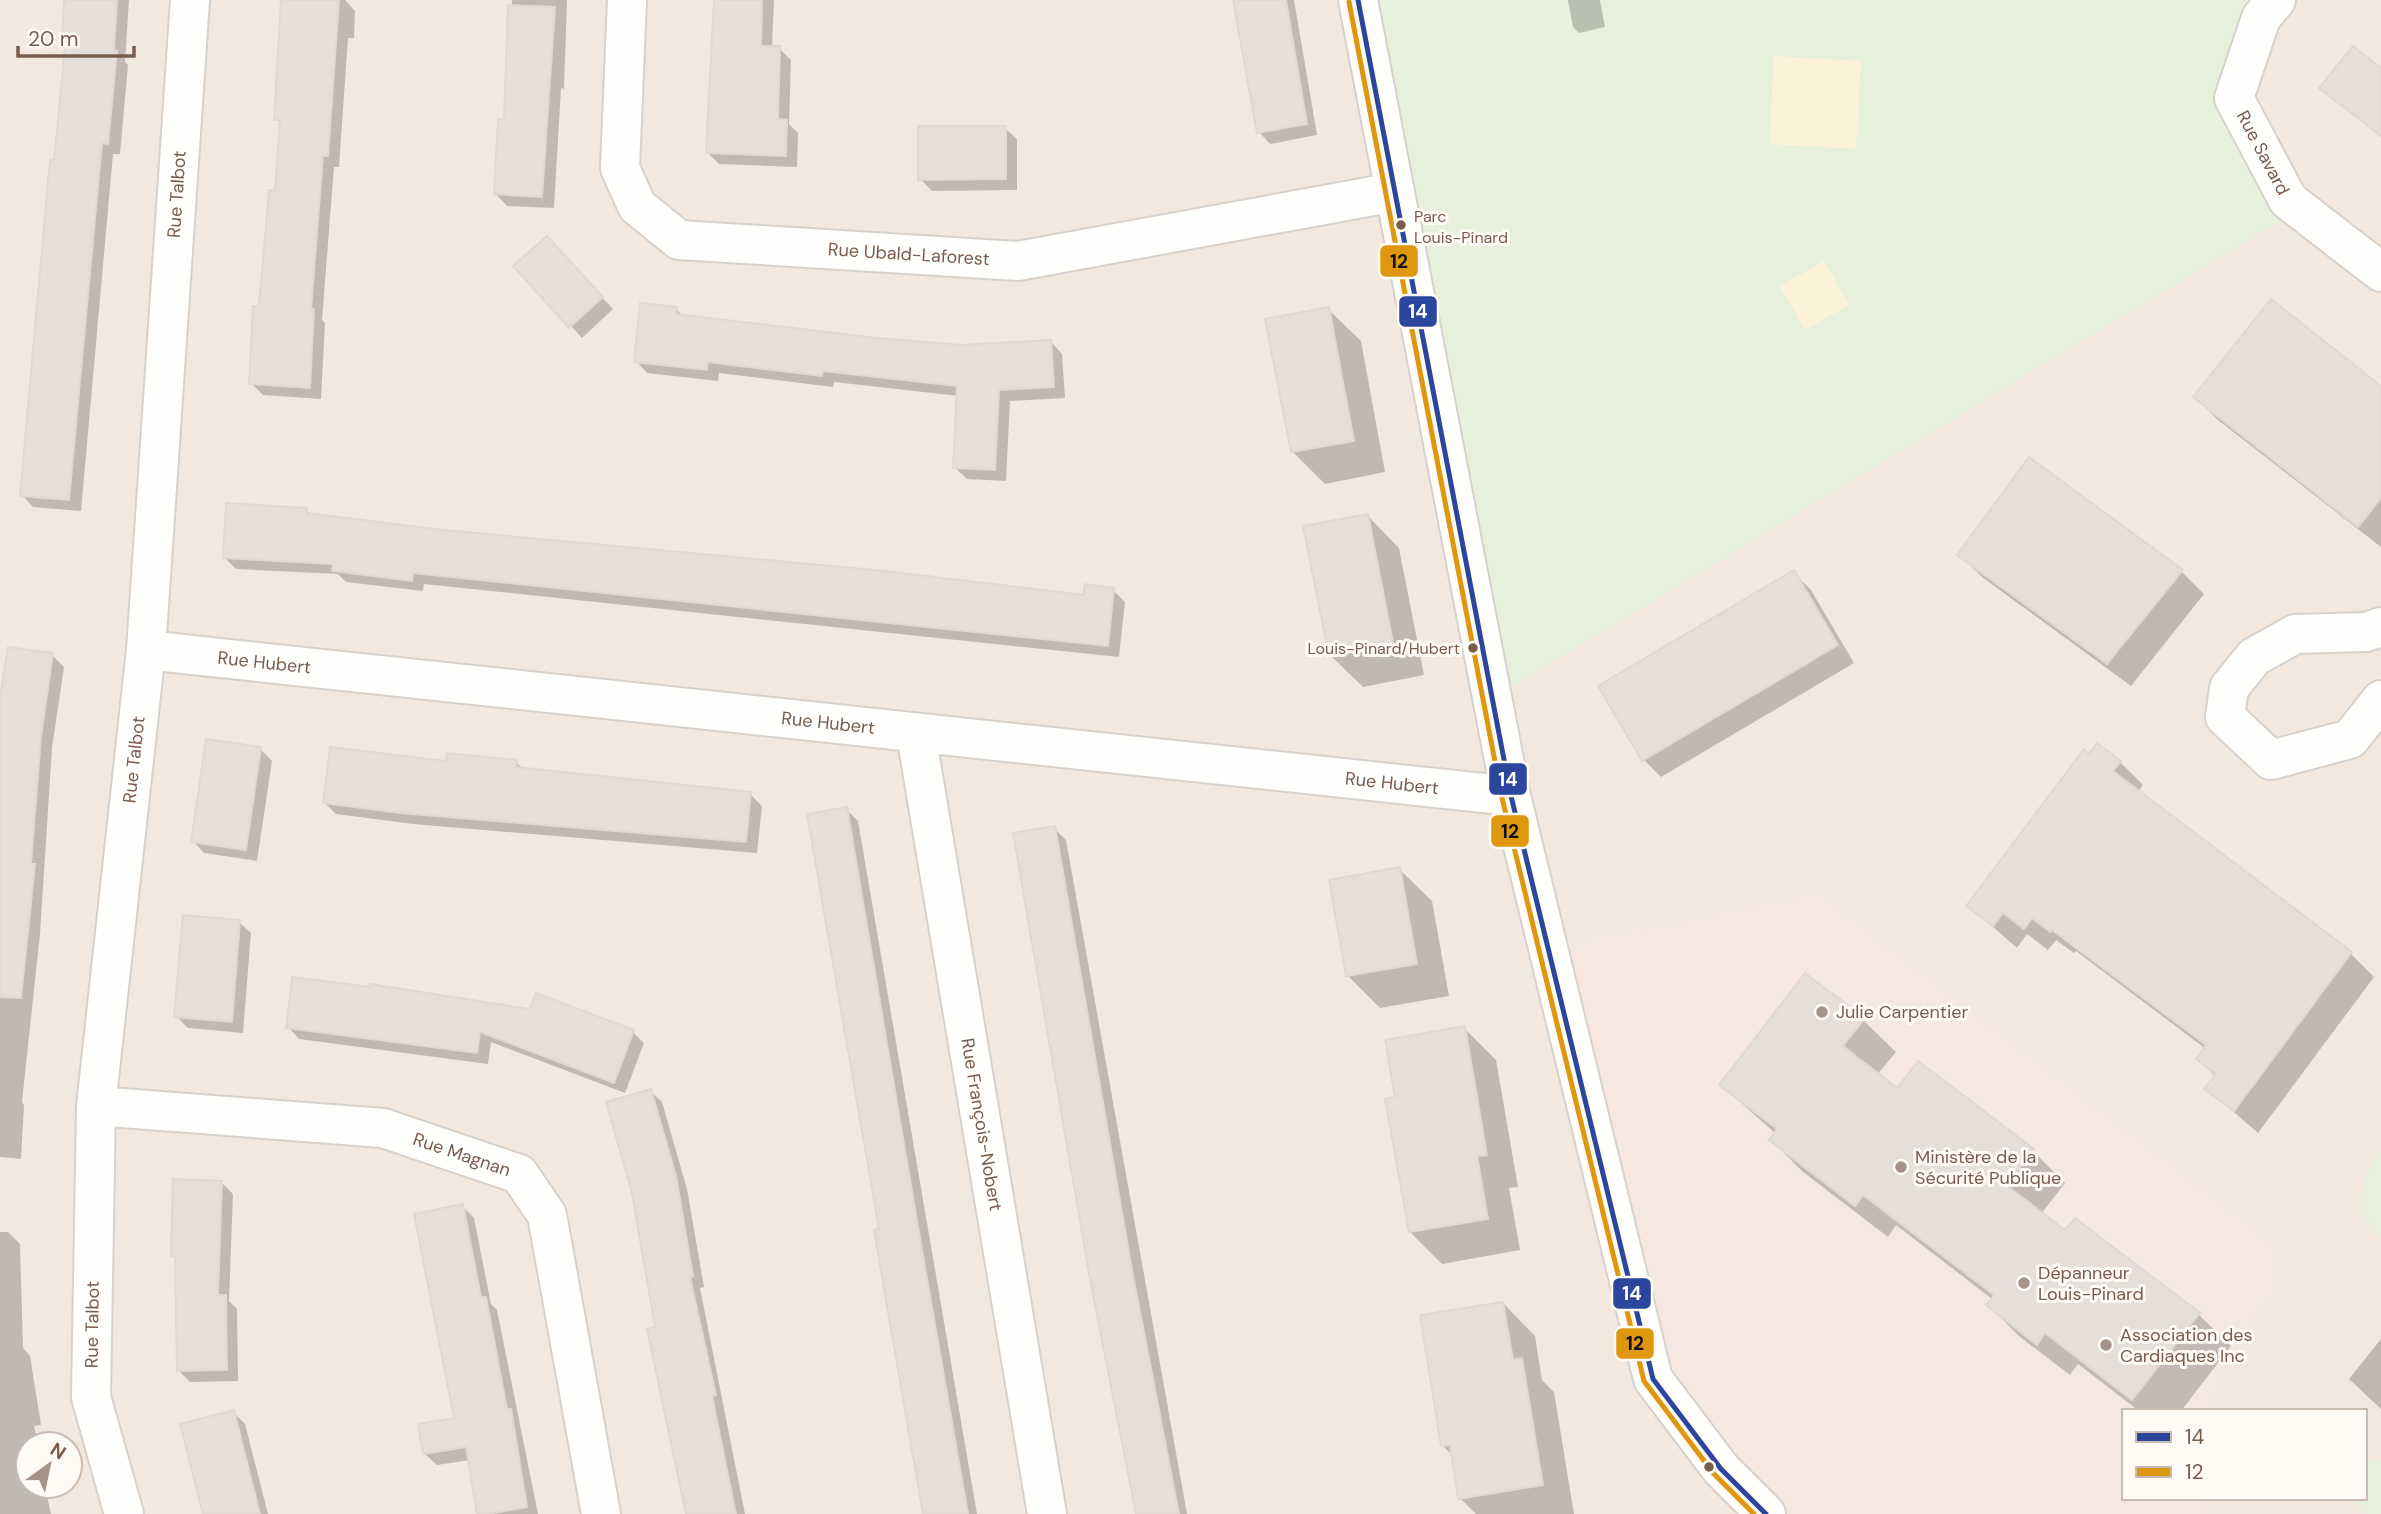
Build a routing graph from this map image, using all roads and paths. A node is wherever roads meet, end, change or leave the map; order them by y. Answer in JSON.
{"nodes":[{"id":1,"x":190,"y":0,"type":"edge"},
{"id":2,"x":627,"y":0,"type":"edge"},
{"id":3,"x":1358,"y":0,"type":"edge"},
{"id":4,"x":2276,"y":0,"type":"edge"},
{"id":5,"x":1395,"y":191,"type":"junction"},
{"id":6,"x":2381,"y":272,"type":"edge"},
{"id":7,"x":2381,"y":627,"type":"edge"},
{"id":8,"x":146,"y":650,"type":"junction"},
{"id":9,"x":2381,"y":700,"type":"edge"},
{"id":10,"x":916,"y":734,"type":"junction"},
{"id":11,"x":1511,"y":796,"type":"junction"},
{"id":12,"x":96,"y":1106,"type":"junction"},
{"id":13,"x":124,"y":1514,"type":"edge"},
{"id":14,"x":601,"y":1514,"type":"edge"},
{"id":15,"x":1047,"y":1514,"type":"edge"},
{"id":16,"x":1766,"y":1514,"type":"edge"}],
"edges":[{"from":1,"to":8,"type":"street","name":"Rue Talbot"},
{"from":2,"to":5,"type":"street","name":"Rue Ubald-Laforest"},
{"from":3,"to":5,"type":"street"},
{"from":4,"to":6,"type":"street","name":"Rue Savard"},
{"from":5,"to":11,"type":"street"},
{"from":7,"to":9,"type":"street"},
{"from":8,"to":10,"type":"street","name":"Rue Hubert"},
{"from":8,"to":12,"type":"street","name":"Rue Talbot"},
{"from":10,"to":11,"type":"street","name":"Rue Hubert"},
{"from":10,"to":15,"type":"street","name":"Rue François-Nobert"},
{"from":11,"to":16,"type":"street"},
{"from":12,"to":13,"type":"street","name":"Rue Talbot"},
{"from":12,"to":14,"type":"street","name":"Rue Magnan"}]}
